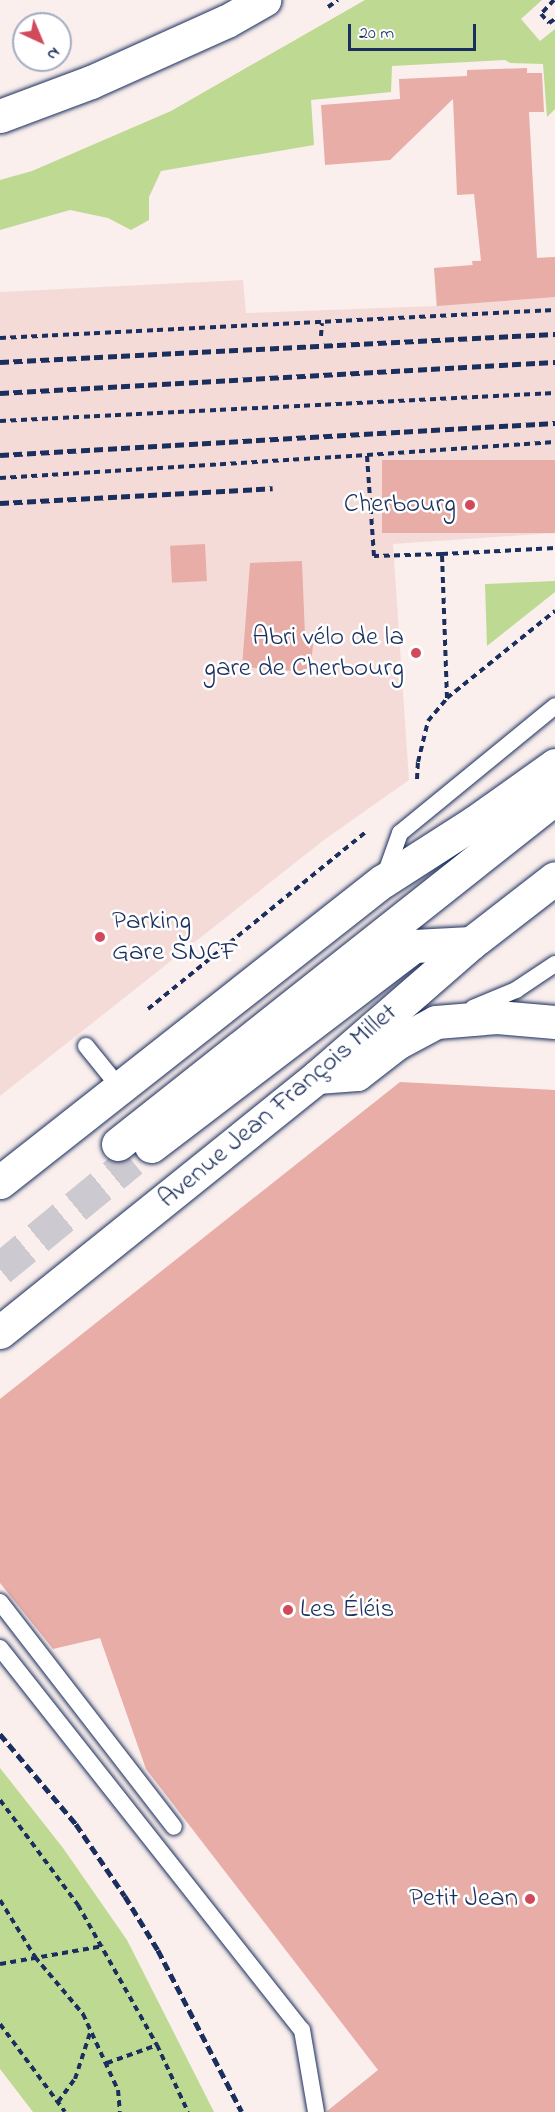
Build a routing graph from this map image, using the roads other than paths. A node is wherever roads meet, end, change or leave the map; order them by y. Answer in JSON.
{"nodes":[{"id":1,"x":264,"y":0,"type":"edge"},
{"id":2,"x":0,"y":116,"type":"edge"},
{"id":3,"x":555,"y":706,"type":"edge"},
{"id":4,"x":555,"y":765,"type":"edge"},
{"id":5,"x":555,"y":798,"type":"edge"},
{"id":6,"x":555,"y":878,"type":"edge"},
{"id":7,"x":383,"y":880,"type":"junction"},
{"id":8,"x":471,"y":943,"type":"junction"},
{"id":9,"x":555,"y":964,"type":"edge"},
{"id":10,"x":436,"y":1022,"type":"junction"},
{"id":11,"x":555,"y":1022,"type":"edge"},
{"id":12,"x":86,"y":1046,"type":"dead end"},
{"id":13,"x":318,"y":1077,"type":"junction"},
{"id":14,"x":120,"y":1088,"type":"junction"},
{"id":15,"x":0,"y":1182,"type":"edge"},
{"id":16,"x":0,"y":1332,"type":"edge"},
{"id":17,"x":0,"y":1602,"type":"edge"},
{"id":18,"x":0,"y":1648,"type":"edge"},
{"id":19,"x":174,"y":1827,"type":"dead end"},
{"id":20,"x":316,"y":2112,"type":"edge"}],
"edges":[{"from":1,"to":2,"type":"main road"},
{"from":3,"to":7,"type":"lane"},
{"from":4,"to":7,"type":"main road"},
{"from":5,"to":8,"type":"main road"},
{"from":6,"to":8,"type":"main road","name":"Avenue Jean François Millet"},
{"from":7,"to":14,"type":"main road"},
{"from":8,"to":13,"type":"main road","name":"Avenue Jean François Millet"},
{"from":9,"to":10,"type":"lane"},
{"from":10,"to":11,"type":"main road"},
{"from":10,"to":13,"type":"main road"},
{"from":12,"to":14,"type":"lane"},
{"from":13,"to":16,"type":"main road","name":"Avenue Jean François Millet"},
{"from":14,"to":15,"type":"main road"},
{"from":17,"to":19,"type":"lane"},
{"from":18,"to":20,"type":"lane"}]}
